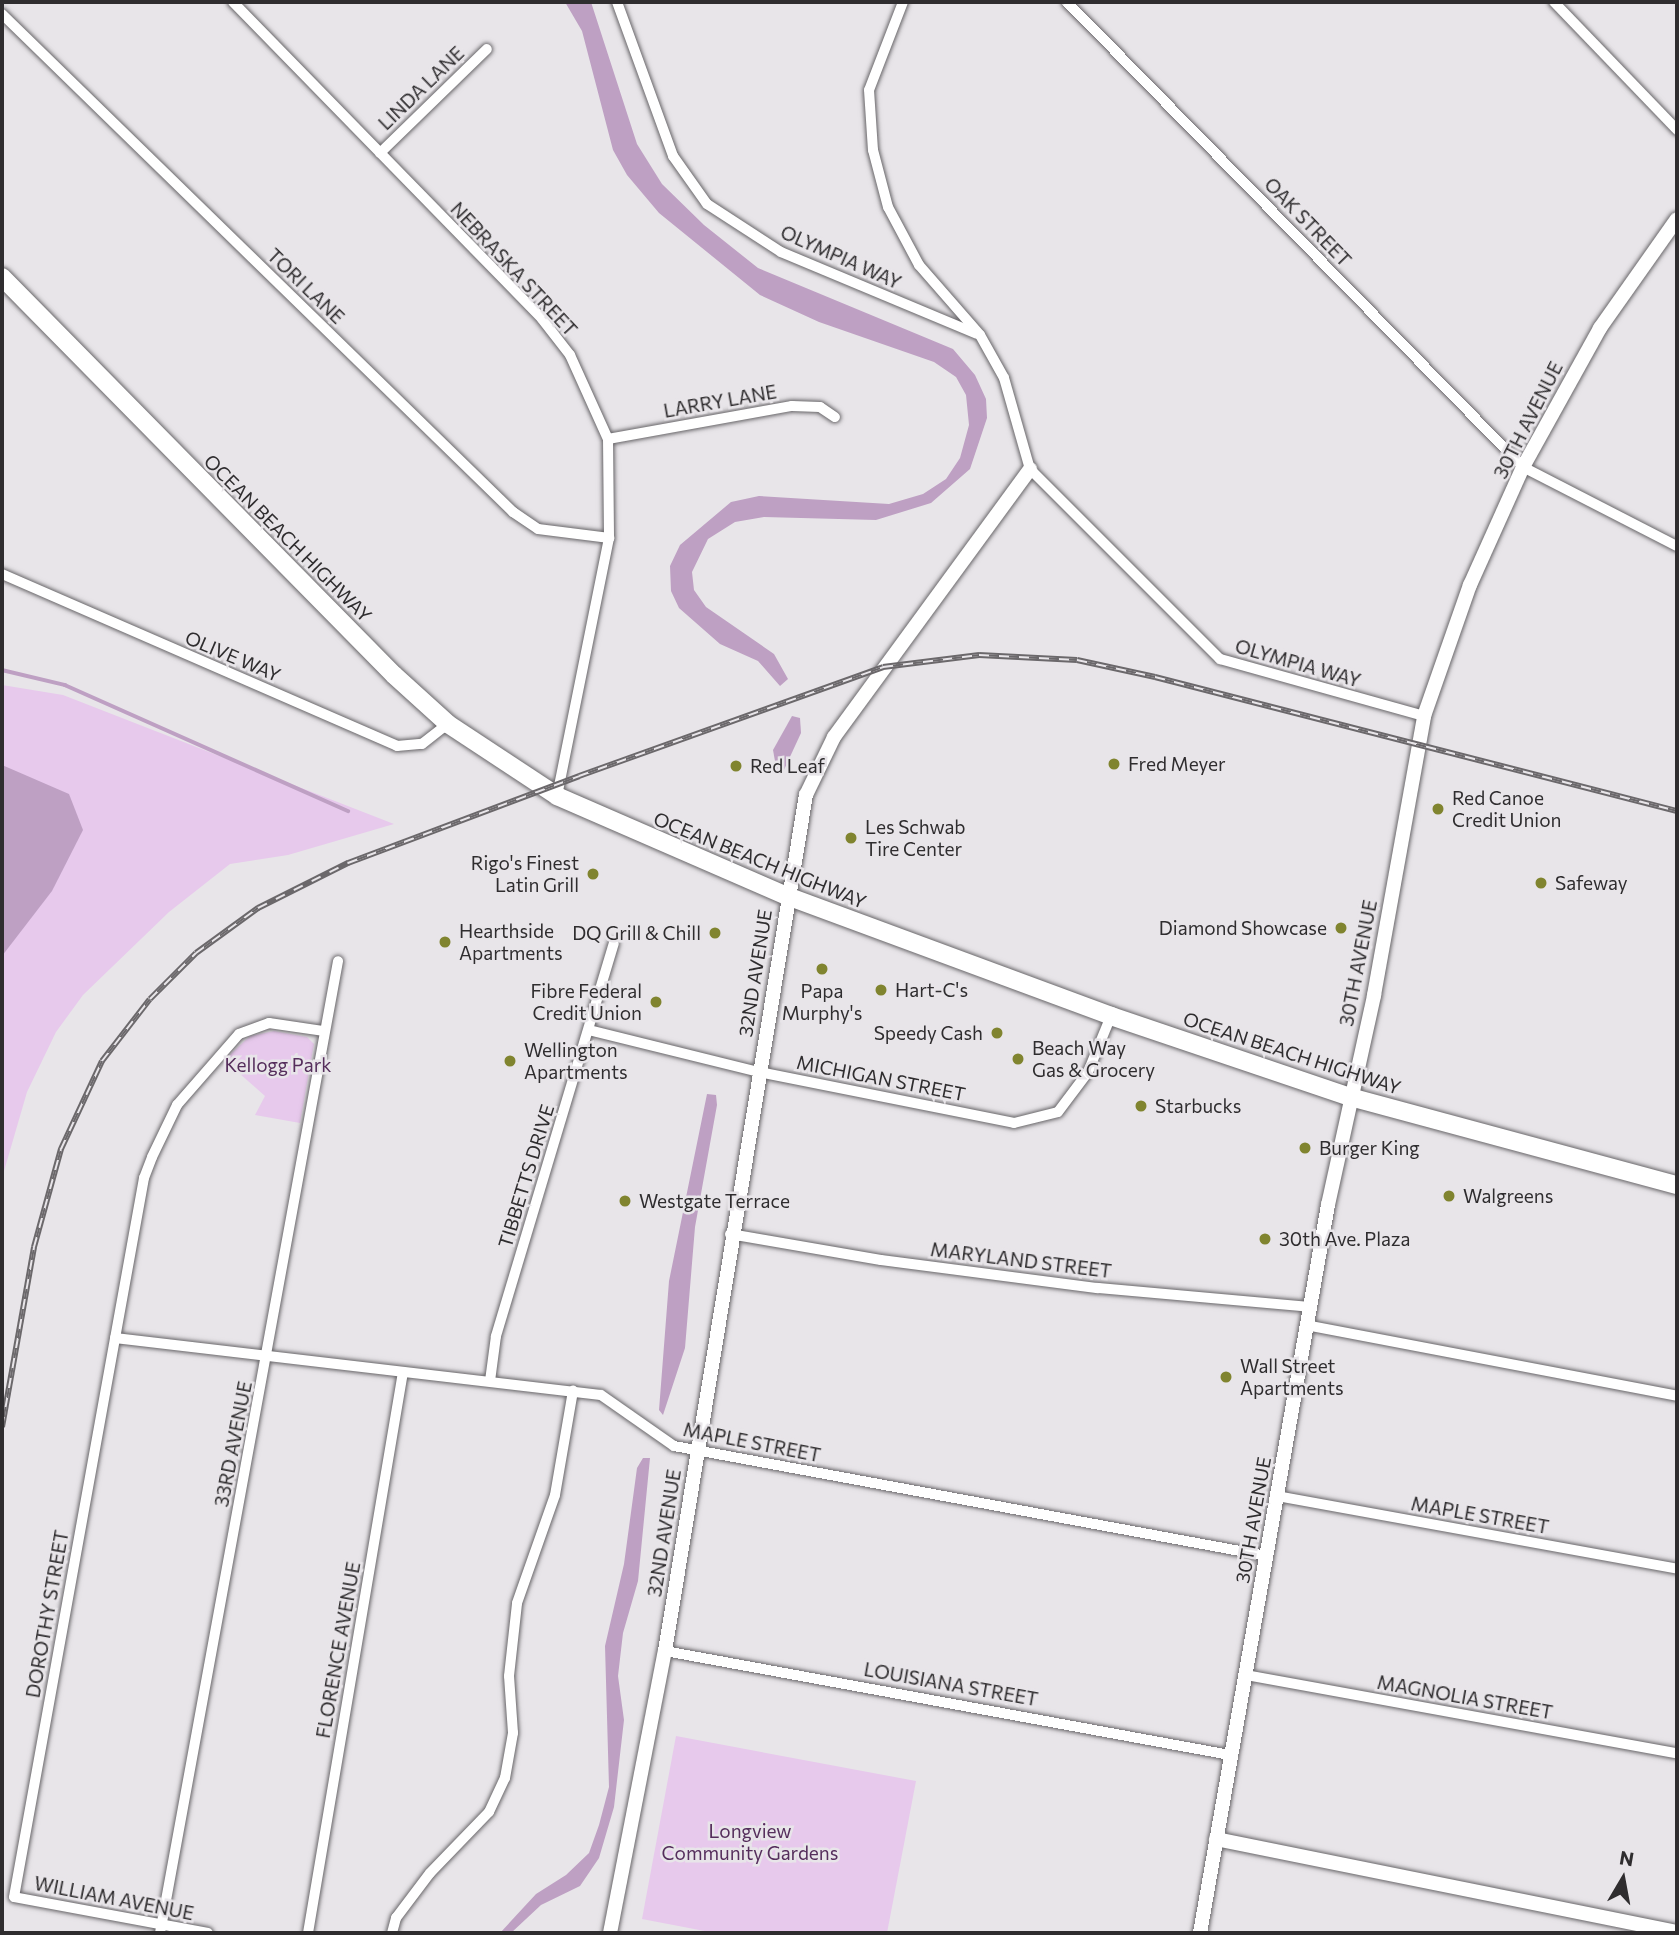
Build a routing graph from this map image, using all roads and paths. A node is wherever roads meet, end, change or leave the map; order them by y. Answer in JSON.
{"nodes":[{"id":1,"x":233,"y":2,"type":"edge"},
{"id":2,"x":617,"y":2,"type":"edge"},
{"id":3,"x":903,"y":2,"type":"edge"},
{"id":4,"x":1067,"y":2,"type":"edge"},
{"id":5,"x":1554,"y":2,"type":"edge"},
{"id":6,"x":2,"y":14,"type":"edge"},
{"id":7,"x":487,"y":49,"type":"dead end"},
{"id":8,"x":1677,"y":130,"type":"edge"},
{"id":9,"x":380,"y":153,"type":"junction"},
{"id":10,"x":1677,"y":219,"type":"edge"},
{"id":11,"x":2,"y":277,"type":"edge"},
{"id":12,"x":980,"y":335,"type":"junction"},
{"id":13,"x":835,"y":417,"type":"dead end"},
{"id":14,"x":608,"y":439,"type":"junction"},
{"id":15,"x":1523,"y":467,"type":"junction"},
{"id":16,"x":1030,"y":470,"type":"junction"},
{"id":17,"x":609,"y":538,"type":"junction"},
{"id":18,"x":1677,"y":546,"type":"edge"},
{"id":19,"x":2,"y":574,"type":"edge"},
{"id":20,"x":1424,"y":716,"type":"junction"},
{"id":21,"x":449,"y":724,"type":"junction"},
{"id":22,"x":557,"y":796,"type":"junction"},
{"id":23,"x":787,"y":896,"type":"junction"},
{"id":24,"x":614,"y":943,"type":"dead end"},
{"id":25,"x":338,"y":961,"type":"dead end"},
{"id":26,"x":1111,"y":1016,"type":"junction"},
{"id":27,"x":589,"y":1030,"type":"junction"},
{"id":28,"x":324,"y":1031,"type":"junction"},
{"id":29,"x":759,"y":1072,"type":"junction"},
{"id":30,"x":1350,"y":1097,"type":"junction"},
{"id":31,"x":1677,"y":1185,"type":"edge"},
{"id":32,"x":730,"y":1234,"type":"junction"},
{"id":33,"x":1310,"y":1307,"type":"junction"},
{"id":34,"x":1306,"y":1325,"type":"junction"},
{"id":35,"x":115,"y":1338,"type":"junction"},
{"id":36,"x":267,"y":1356,"type":"junction"},
{"id":37,"x":403,"y":1372,"type":"junction"},
{"id":38,"x":490,"y":1381,"type":"junction"},
{"id":39,"x":573,"y":1391,"type":"junction"},
{"id":40,"x":1677,"y":1396,"type":"edge"},
{"id":41,"x":697,"y":1451,"type":"junction"},
{"id":42,"x":1277,"y":1496,"type":"junction"},
{"id":43,"x":1267,"y":1556,"type":"junction"},
{"id":44,"x":1677,"y":1569,"type":"edge"},
{"id":45,"x":665,"y":1651,"type":"junction"},
{"id":46,"x":1246,"y":1675,"type":"junction"},
{"id":47,"x":1677,"y":1753,"type":"edge"},
{"id":48,"x":1230,"y":1755,"type":"junction"},
{"id":49,"x":1216,"y":1839,"type":"junction"},
{"id":50,"x":14,"y":1897,"type":"joint"},
{"id":51,"x":161,"y":1929,"type":"edge"},
{"id":52,"x":1677,"y":1932,"type":"edge"},
{"id":53,"x":208,"y":1933,"type":"edge"},
{"id":54,"x":308,"y":1933,"type":"edge"},
{"id":55,"x":392,"y":1933,"type":"edge"},
{"id":56,"x":610,"y":1933,"type":"edge"},
{"id":57,"x":1200,"y":1933,"type":"edge"}],
"edges":[{"from":1,"to":9,"type":"street","name":"NEBRASKA STREET"},
{"from":2,"to":12,"type":"street","name":"OLYMPIA WAY"},
{"from":3,"to":12,"type":"street"},
{"from":4,"to":15,"type":"street","name":"OAK STREET"},
{"from":5,"to":8,"type":"street"},
{"from":6,"to":17,"type":"street","name":"TORI LANE"},
{"from":7,"to":9,"type":"street","name":"LINDA LANE"},
{"from":9,"to":14,"type":"street","name":"NEBRASKA STREET"},
{"from":10,"to":15,"type":"street","name":"30TH AVENUE"},
{"from":11,"to":21,"type":"main road","name":"OCEAN BEACH HIGHWAY"},
{"from":12,"to":16,"type":"street"},
{"from":13,"to":14,"type":"street","name":"LARRY LANE"},
{"from":14,"to":17,"type":"street","name":"NEBRASKA STREET"},
{"from":15,"to":18,"type":"street","name":"OAK STREET"},
{"from":15,"to":20,"type":"street","name":"30TH AVENUE"},
{"from":16,"to":20,"type":"street","name":"OLYMPIA WAY"},
{"from":16,"to":23,"type":"street","name":"32ND AVENUE"},
{"from":17,"to":22,"type":"street","name":"NEBRASKA STREET"},
{"from":19,"to":21,"type":"street","name":"OLIVE WAY"},
{"from":20,"to":30,"type":"street","name":"30TH AVENUE"},
{"from":21,"to":22,"type":"main road","name":"OCEAN BEACH HIGHWAY"},
{"from":22,"to":23,"type":"main road","name":"OCEAN BEACH HIGHWAY"},
{"from":23,"to":26,"type":"main road","name":"OCEAN BEACH HIGHWAY"},
{"from":23,"to":29,"type":"street","name":"32ND AVENUE"},
{"from":24,"to":27,"type":"street","name":"TIBBETTS DRIVE"},
{"from":25,"to":28,"type":"street","name":"33RD AVENUE"},
{"from":26,"to":29,"type":"street","name":"MICHIGAN STREET"},
{"from":26,"to":30,"type":"main road","name":"OCEAN BEACH HIGHWAY"},
{"from":27,"to":29,"type":"street","name":"MICHIGAN STREET"},
{"from":27,"to":38,"type":"street","name":"TIBBETTS DRIVE"},
{"from":28,"to":35,"type":"street","name":"DOROTHY STREET"},
{"from":28,"to":36,"type":"street","name":"33RD AVENUE"},
{"from":29,"to":32,"type":"street","name":"32ND AVENUE"},
{"from":30,"to":31,"type":"main road","name":"OCEAN BEACH HIGHWAY"},
{"from":30,"to":33,"type":"street","name":"30TH AVENUE"},
{"from":32,"to":33,"type":"street","name":"MARYLAND STREET"},
{"from":32,"to":41,"type":"street","name":"32ND AVENUE"},
{"from":33,"to":34,"type":"street","name":"30TH AVENUE"},
{"from":34,"to":40,"type":"street"},
{"from":34,"to":42,"type":"street","name":"30TH AVENUE"},
{"from":35,"to":36,"type":"street","name":"MAPLE STREET"},
{"from":35,"to":50,"type":"street","name":"DOROTHY STREET"},
{"from":36,"to":37,"type":"street","name":"MAPLE STREET"},
{"from":36,"to":51,"type":"street","name":"33RD AVENUE"},
{"from":37,"to":38,"type":"street","name":"MAPLE STREET"},
{"from":37,"to":54,"type":"street","name":"FLORENCE AVENUE"},
{"from":38,"to":39,"type":"street","name":"MAPLE STREET"},
{"from":39,"to":41,"type":"street","name":"MAPLE STREET"},
{"from":39,"to":55,"type":"street"},
{"from":41,"to":43,"type":"street","name":"MAPLE STREET"},
{"from":41,"to":45,"type":"street","name":"32ND AVENUE"},
{"from":42,"to":43,"type":"street","name":"30TH AVENUE"},
{"from":42,"to":44,"type":"street","name":"MAPLE STREET"},
{"from":43,"to":46,"type":"street","name":"30TH AVENUE"},
{"from":45,"to":48,"type":"street","name":"LOUISIANA STREET"},
{"from":45,"to":56,"type":"street","name":"32ND AVENUE"},
{"from":46,"to":47,"type":"street","name":"MAGNOLIA STREET"},
{"from":46,"to":48,"type":"street","name":"30TH AVENUE"},
{"from":48,"to":49,"type":"street","name":"30TH AVENUE"},
{"from":49,"to":52,"type":"street"},
{"from":49,"to":57,"type":"street","name":"30TH AVENUE"},
{"from":50,"to":51,"type":"street","name":"WILLIAM AVENUE"},
{"from":51,"to":53,"type":"street","name":"WILLIAM AVENUE"}]}
